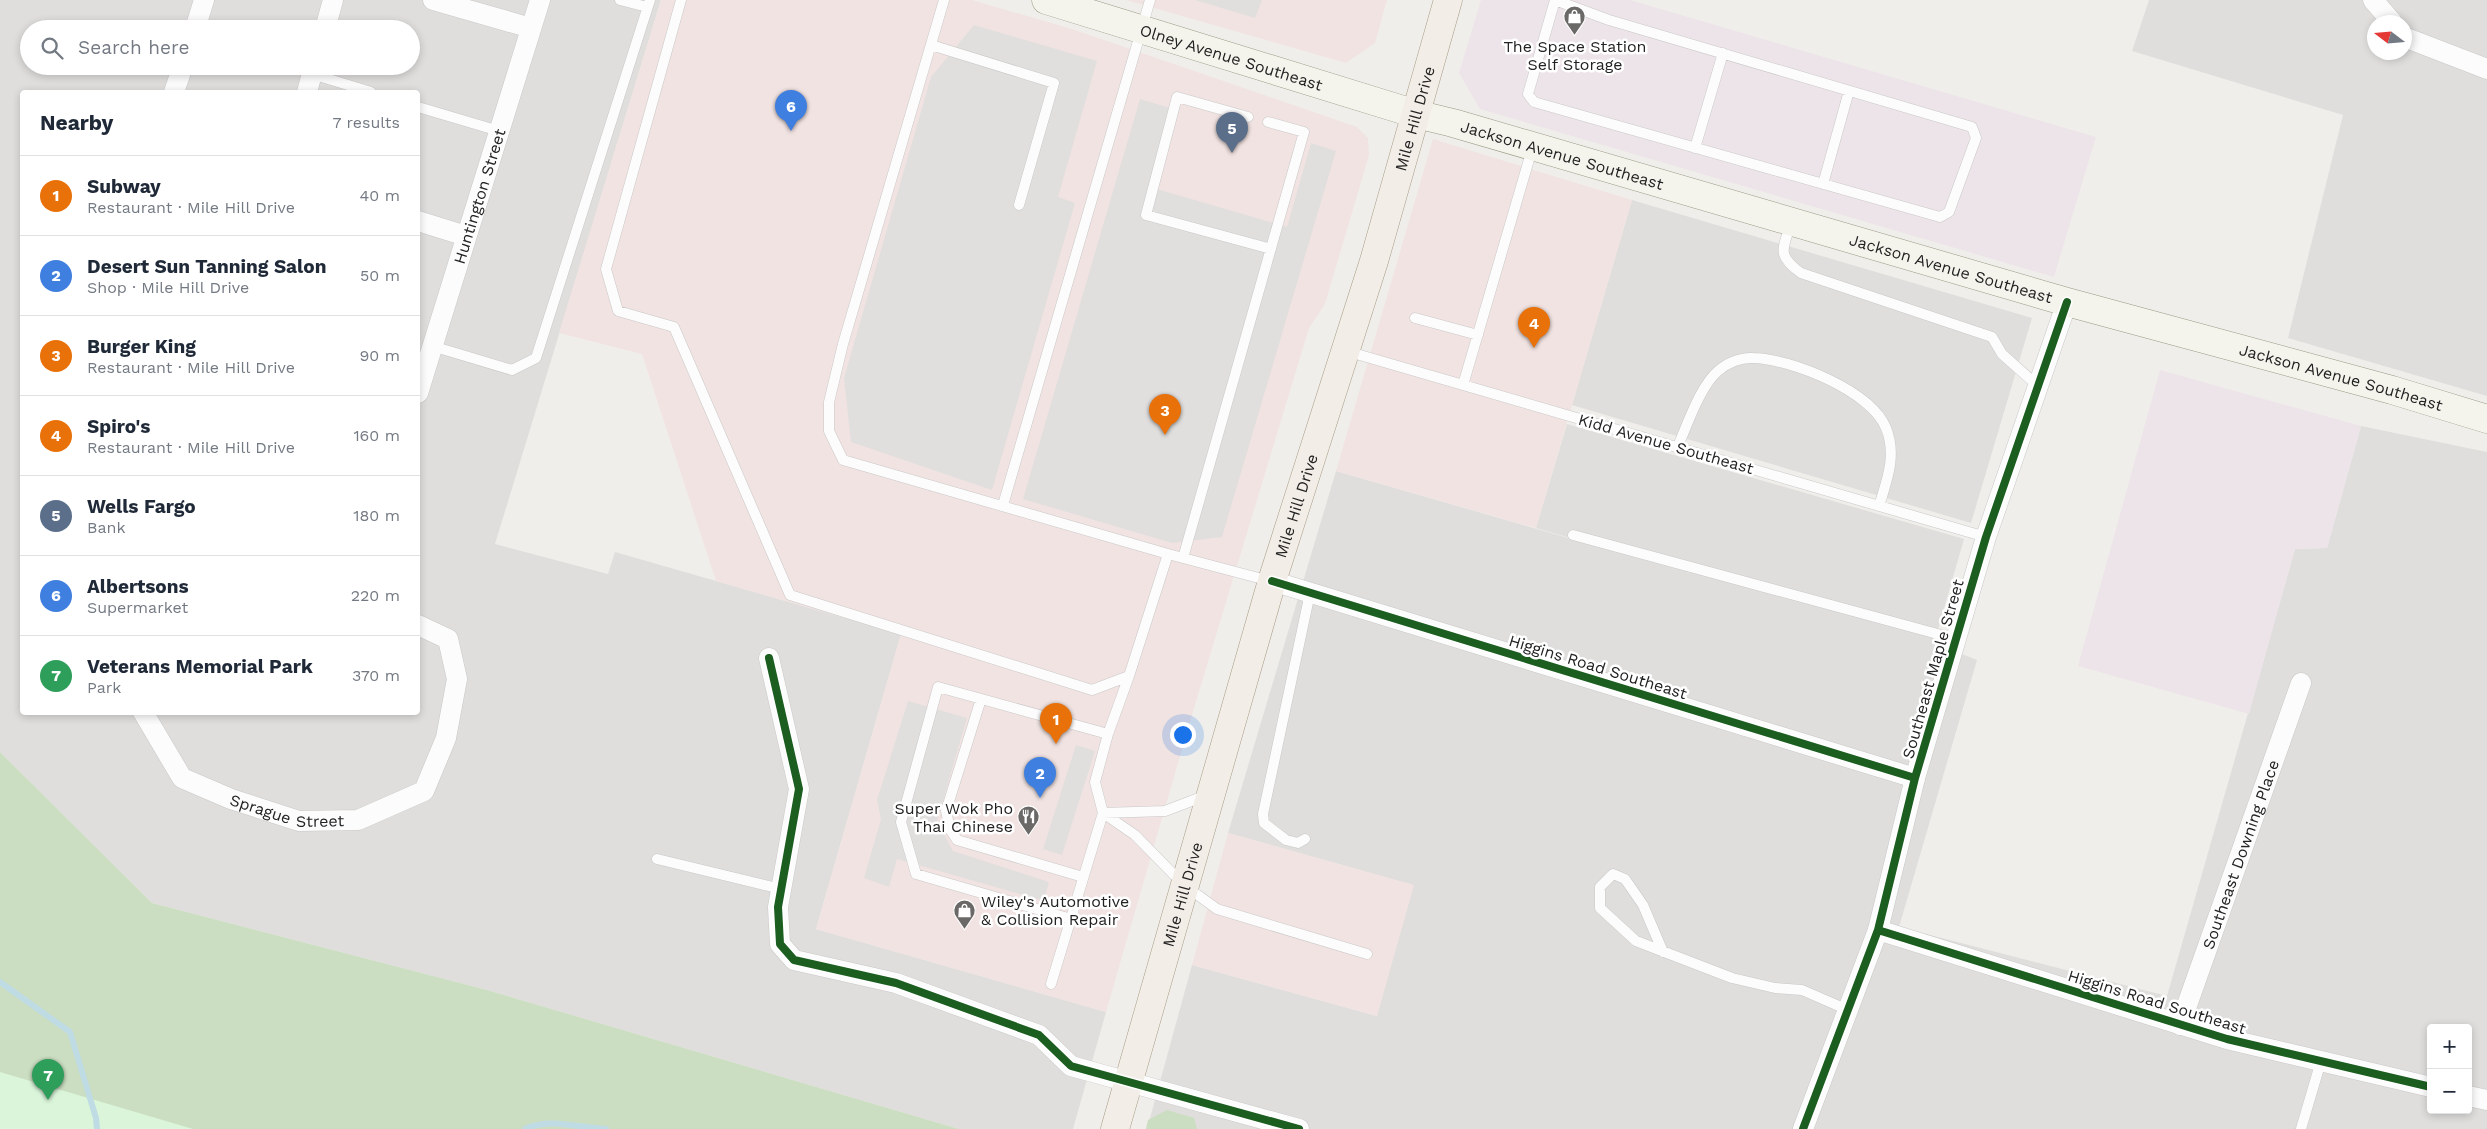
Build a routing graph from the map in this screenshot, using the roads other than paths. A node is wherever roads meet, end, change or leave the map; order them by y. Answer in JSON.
{"nodes":[{"id":1,"x":204,"y":0,"type":"edge"},
{"id":2,"x":333,"y":0,"type":"edge"},
{"id":3,"x":433,"y":0,"type":"edge"},
{"id":4,"x":540,"y":0,"type":"edge"},
{"id":5,"x":620,"y":0,"type":"edge"},
{"id":6,"x":681,"y":0,"type":"edge"},
{"id":7,"x":944,"y":0,"type":"edge"},
{"id":8,"x":1046,"y":0,"type":"edge"},
{"id":9,"x":1150,"y":0,"type":"edge"},
{"id":10,"x":1448,"y":0,"type":"edge"},
{"id":11,"x":1555,"y":0,"type":"edge"},
{"id":12,"x":2373,"y":0,"type":"edge"},
{"id":13,"x":648,"y":4,"type":"edge"},
{"id":14,"x":2386,"y":15,"type":"edge"},
{"id":15,"x":198,"y":20,"type":"edge"},
{"id":16,"x":327,"y":20,"type":"edge"},
{"id":17,"x":531,"y":28,"type":"junction"},
{"id":18,"x":1141,"y":29,"type":"junction"},
{"id":19,"x":2412,"y":40,"type":"edge"},
{"id":20,"x":931,"y":45,"type":"junction"},
{"id":21,"x":1723,"y":54,"type":"junction"},
{"id":22,"x":2487,"y":69,"type":"edge"},
{"id":23,"x":180,"y":75,"type":"edge"},
{"id":24,"x":311,"y":78,"type":"edge"},
{"id":25,"x":175,"y":90,"type":"edge"},
{"id":26,"x":362,"y":90,"type":"edge"},
{"id":27,"x":1849,"y":91,"type":"junction"},
{"id":28,"x":420,"y":108,"type":"edge"},
{"id":29,"x":1416,"y":114,"type":"junction"},
{"id":30,"x":1248,"y":117,"type":"dead end"},
{"id":31,"x":1268,"y":122,"type":"dead end"},
{"id":32,"x":499,"y":131,"type":"junction"},
{"id":33,"x":1533,"y":146,"type":"junction"},
{"id":34,"x":1695,"y":148,"type":"junction"},
{"id":35,"x":1823,"y":184,"type":"junction"},
{"id":36,"x":1020,"y":205,"type":"dead end"},
{"id":37,"x":420,"y":221,"type":"edge"},
{"id":38,"x":1792,"y":222,"type":"junction"},
{"id":39,"x":466,"y":236,"type":"junction"},
{"id":40,"x":1271,"y":249,"type":"junction"},
{"id":41,"x":2067,"y":302,"type":"junction"},
{"id":42,"x":1415,"y":318,"type":"dead end"},
{"id":43,"x":1478,"y":335,"type":"junction"},
{"id":44,"x":432,"y":346,"type":"junction"},
{"id":45,"x":1345,"y":351,"type":"junction"},
{"id":46,"x":1463,"y":385,"type":"junction"},
{"id":47,"x":420,"y":386,"type":"edge"},
{"id":48,"x":2038,"y":386,"type":"junction"},
{"id":49,"x":2487,"y":419,"type":"edge"},
{"id":50,"x":1677,"y":448,"type":"junction"},
{"id":51,"x":1003,"y":505,"type":"junction"},
{"id":52,"x":1878,"y":506,"type":"junction"},
{"id":53,"x":1573,"y":535,"type":"dead end"},
{"id":54,"x":1986,"y":537,"type":"junction"},
{"id":55,"x":1168,"y":554,"type":"junction"},
{"id":56,"x":1183,"y":558,"type":"junction"},
{"id":57,"x":1272,"y":581,"type":"junction"},
{"id":58,"x":1310,"y":592,"type":"junction"},
{"id":59,"x":420,"y":626,"type":"edge"},
{"id":60,"x":1956,"y":639,"type":"junction"},
{"id":61,"x":769,"y":658,"type":"dead end"},
{"id":62,"x":1129,"y":676,"type":"junction"},
{"id":63,"x":2301,"y":683,"type":"dead end"},
{"id":64,"x":981,"y":699,"type":"junction"},
{"id":65,"x":146,"y":715,"type":"edge"},
{"id":66,"x":1108,"y":734,"type":"junction"},
{"id":67,"x":1915,"y":778,"type":"junction"},
{"id":68,"x":1211,"y":794,"type":"junction"},
{"id":69,"x":1102,"y":813,"type":"junction"},
{"id":70,"x":1304,"y":839,"type":"dead end"},
{"id":71,"x":657,"y":859,"type":"dead end"},
{"id":72,"x":1084,"y":877,"type":"junction"},
{"id":73,"x":1184,"y":885,"type":"junction"},
{"id":74,"x":781,"y":889,"type":"junction"},
{"id":75,"x":1070,"y":920,"type":"junction"},
{"id":76,"x":1878,"y":930,"type":"junction"},
{"id":77,"x":1664,"y":952,"type":"junction"},
{"id":78,"x":1367,"y":954,"type":"dead end"},
{"id":79,"x":1051,"y":984,"type":"dead end"},
{"id":80,"x":1848,"y":1010,"type":"junction"},
{"id":81,"x":2180,"y":1025,"type":"junction"},
{"id":82,"x":2321,"y":1061,"type":"junction"},
{"id":83,"x":1128,"y":1081,"type":"junction"},
{"id":84,"x":2427,"y":1086,"type":"edge"},
{"id":85,"x":2472,"y":1097,"type":"edge"},
{"id":86,"x":2487,"y":1100,"type":"edge"},
{"id":87,"x":1115,"y":1129,"type":"edge"},
{"id":88,"x":1299,"y":1129,"type":"edge"},
{"id":89,"x":1803,"y":1129,"type":"edge"},
{"id":90,"x":2301,"y":1129,"type":"edge"}],
"edges":[{"from":1,"to":15,"type":"street"},
{"from":2,"to":16,"type":"street"},
{"from":3,"to":17,"type":"street"},
{"from":4,"to":17,"type":"street","name":"Huntington Street"},
{"from":5,"to":13,"type":"lane"},
{"from":6,"to":62,"type":"lane"},
{"from":7,"to":20,"type":"lane"},
{"from":8,"to":18,"type":"main road","name":"Olney Avenue Southeast"},
{"from":9,"to":18,"type":"lane"},
{"from":10,"to":29,"type":"main road","name":"Mile Hill Drive"},
{"from":11,"to":21,"type":"lane"},
{"from":11,"to":34,"type":"lane"},
{"from":12,"to":14,"type":"street"},
{"from":13,"to":44,"type":"lane"},
{"from":17,"to":32,"type":"street","name":"Huntington Street"},
{"from":18,"to":29,"type":"main road","name":"Olney Avenue Southeast"},
{"from":18,"to":51,"type":"lane"},
{"from":19,"to":22,"type":"street"},
{"from":20,"to":36,"type":"lane"},
{"from":20,"to":51,"type":"lane"},
{"from":21,"to":27,"type":"lane"},
{"from":21,"to":34,"type":"lane"},
{"from":23,"to":25,"type":"street"},
{"from":24,"to":26,"type":"lane"},
{"from":27,"to":35,"type":"lane"},
{"from":27,"to":35,"type":"lane"},
{"from":28,"to":32,"type":"lane"},
{"from":29,"to":33,"type":"main road","name":"Jackson Avenue Southeast"},
{"from":29,"to":45,"type":"main road","name":"Mile Hill Drive"},
{"from":30,"to":40,"type":"lane"},
{"from":31,"to":40,"type":"lane"},
{"from":32,"to":39,"type":"street","name":"Huntington Street"},
{"from":33,"to":38,"type":"main road","name":"Jackson Avenue Southeast"},
{"from":33,"to":43,"type":"lane"},
{"from":34,"to":35,"type":"lane"},
{"from":37,"to":39,"type":"street"},
{"from":38,"to":41,"type":"main road","name":"Jackson Avenue Southeast"},
{"from":38,"to":48,"type":"lane"},
{"from":39,"to":44,"type":"street","name":"Huntington Street"},
{"from":40,"to":56,"type":"lane"},
{"from":41,"to":48,"type":"street","name":"Southeast Maple Street"},
{"from":41,"to":49,"type":"main road","name":"Jackson Avenue Southeast"},
{"from":42,"to":43,"type":"lane"},
{"from":43,"to":46,"type":"lane"},
{"from":44,"to":47,"type":"street","name":"Huntington Street"},
{"from":45,"to":46,"type":"lane","name":"Kidd Avenue Southeast"},
{"from":45,"to":57,"type":"main road","name":"Mile Hill Drive"},
{"from":46,"to":50,"type":"lane","name":"Kidd Avenue Southeast"},
{"from":48,"to":54,"type":"street","name":"Southeast Maple Street"},
{"from":50,"to":52,"type":"lane","name":"Kidd Avenue Southeast"},
{"from":50,"to":52,"type":"lane"},
{"from":51,"to":55,"type":"lane"},
{"from":52,"to":54,"type":"lane","name":"Kidd Avenue Southeast"},
{"from":53,"to":60,"type":"lane"},
{"from":54,"to":60,"type":"street","name":"Southeast Maple Street"},
{"from":55,"to":56,"type":"lane"},
{"from":55,"to":62,"type":"lane"},
{"from":56,"to":57,"type":"lane"},
{"from":57,"to":58,"type":"street","name":"Higgins Road Southeast"},
{"from":57,"to":68,"type":"main road","name":"Mile Hill Drive"},
{"from":58,"to":67,"type":"street","name":"Higgins Road Southeast"},
{"from":58,"to":70,"type":"lane"},
{"from":59,"to":65,"type":"street","name":"Sprague Street"},
{"from":60,"to":67,"type":"street","name":"Southeast Maple Street"},
{"from":61,"to":74,"type":"street"},
{"from":62,"to":66,"type":"lane"},
{"from":63,"to":81,"type":"street","name":"Southeast Downing Place"},
{"from":64,"to":66,"type":"lane"},
{"from":64,"to":72,"type":"lane"},
{"from":64,"to":75,"type":"lane"},
{"from":66,"to":69,"type":"lane"},
{"from":67,"to":76,"type":"street","name":"Southeast Maple Street"},
{"from":68,"to":69,"type":"lane"},
{"from":68,"to":73,"type":"main road","name":"Mile Hill Drive"},
{"from":69,"to":72,"type":"lane"},
{"from":69,"to":73,"type":"lane"},
{"from":71,"to":74,"type":"lane"},
{"from":72,"to":75,"type":"lane"},
{"from":73,"to":78,"type":"lane"},
{"from":73,"to":83,"type":"main road","name":"Mile Hill Drive"},
{"from":74,"to":83,"type":"street"},
{"from":75,"to":79,"type":"lane"},
{"from":76,"to":80,"type":"street","name":"Southeast Maple Street"},
{"from":76,"to":81,"type":"street","name":"Higgins Road Southeast"},
{"from":77,"to":77,"type":"lane"},
{"from":77,"to":80,"type":"lane"},
{"from":80,"to":89,"type":"street","name":"Southeast Maple Street"},
{"from":81,"to":82,"type":"street","name":"Higgins Road Southeast"},
{"from":82,"to":84,"type":"street","name":"Higgins Road Southeast"},
{"from":82,"to":90,"type":"lane"},
{"from":83,"to":87,"type":"main road","name":"Mile Hill Drive"},
{"from":83,"to":88,"type":"street"},
{"from":85,"to":86,"type":"street"}]}
